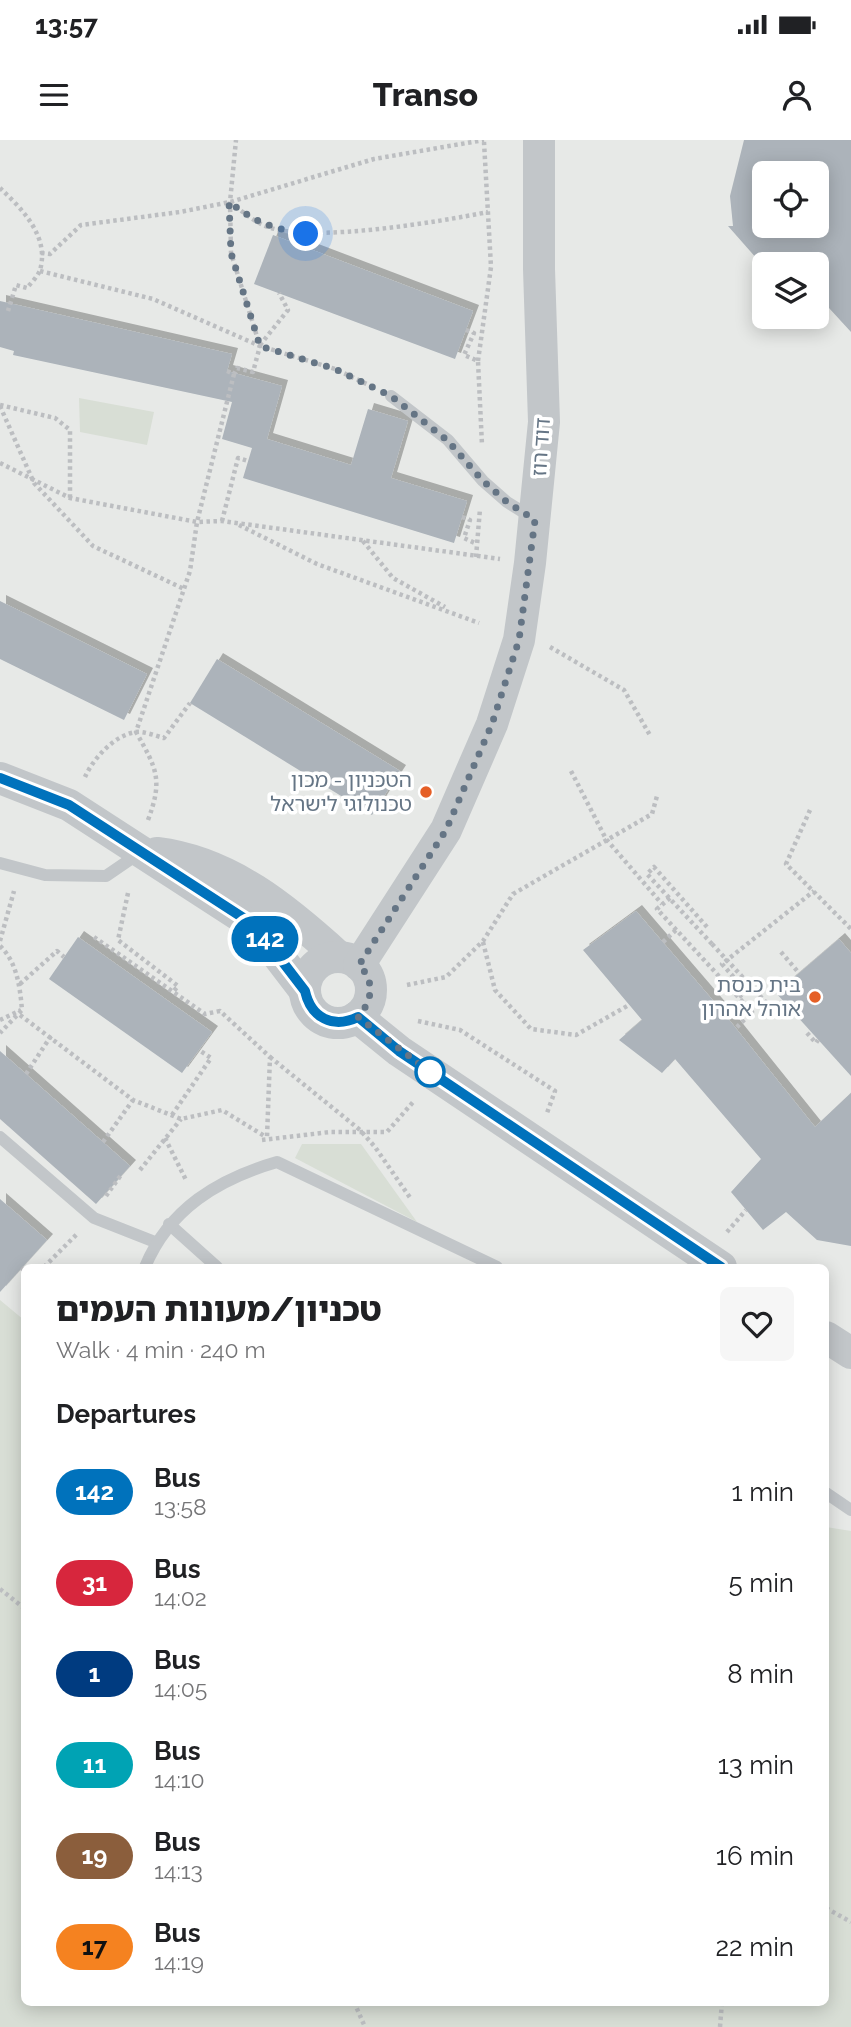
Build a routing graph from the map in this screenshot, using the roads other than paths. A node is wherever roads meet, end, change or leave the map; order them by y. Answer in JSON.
{"nodes":[{"id":1,"x":539,"y":140,"type":"edge"},
{"id":2,"x":391,"y":396,"type":"road end"},
{"id":3,"x":535,"y":520,"type":"junction"},
{"id":4,"x":0,"y":778,"type":"edge"},
{"id":5,"x":141,"y":851,"type":"junction"},
{"id":6,"x":0,"y":863,"type":"edge"},
{"id":7,"x":349,"y":961,"type":"junction"},
{"id":8,"x":305,"y":991,"type":"junction"},
{"id":9,"x":358,"y":1017,"type":"junction"},
{"id":10,"x":0,"y":1137,"type":"edge"},
{"id":11,"x":170,"y":1224,"type":"junction"},
{"id":12,"x":155,"y":1242,"type":"junction"},
{"id":13,"x":146,"y":1264,"type":"edge"},
{"id":14,"x":214,"y":1264,"type":"edge"},
{"id":15,"x":492,"y":1264,"type":"edge"},
{"id":16,"x":718,"y":1264,"type":"edge"},
{"id":17,"x":829,"y":1339,"type":"edge"},
{"id":18,"x":851,"y":1353,"type":"edge"},
{"id":19,"x":829,"y":1495,"type":"edge"},
{"id":20,"x":851,"y":1510,"type":"edge"}],
"edges":[{"from":1,"to":3,"type":"street","name":"דוד רוז"},
{"from":2,"to":3,"type":"lane"},
{"from":3,"to":7,"type":"street","name":"דוד רוז"},
{"from":4,"to":5,"type":"street"},
{"from":5,"to":6,"type":"lane"},
{"from":5,"to":7,"type":"street"},
{"from":5,"to":8,"type":"street"},
{"from":7,"to":8,"type":"street"},
{"from":7,"to":9,"type":"street"},
{"from":8,"to":9,"type":"street"},
{"from":9,"to":16,"type":"street"},
{"from":10,"to":12,"type":"lane"},
{"from":11,"to":12,"type":"lane"},
{"from":11,"to":14,"type":"lane"},
{"from":11,"to":15,"type":"lane"},
{"from":12,"to":13,"type":"lane"},
{"from":17,"to":18,"type":"street"},
{"from":19,"to":20,"type":"lane"}]}
